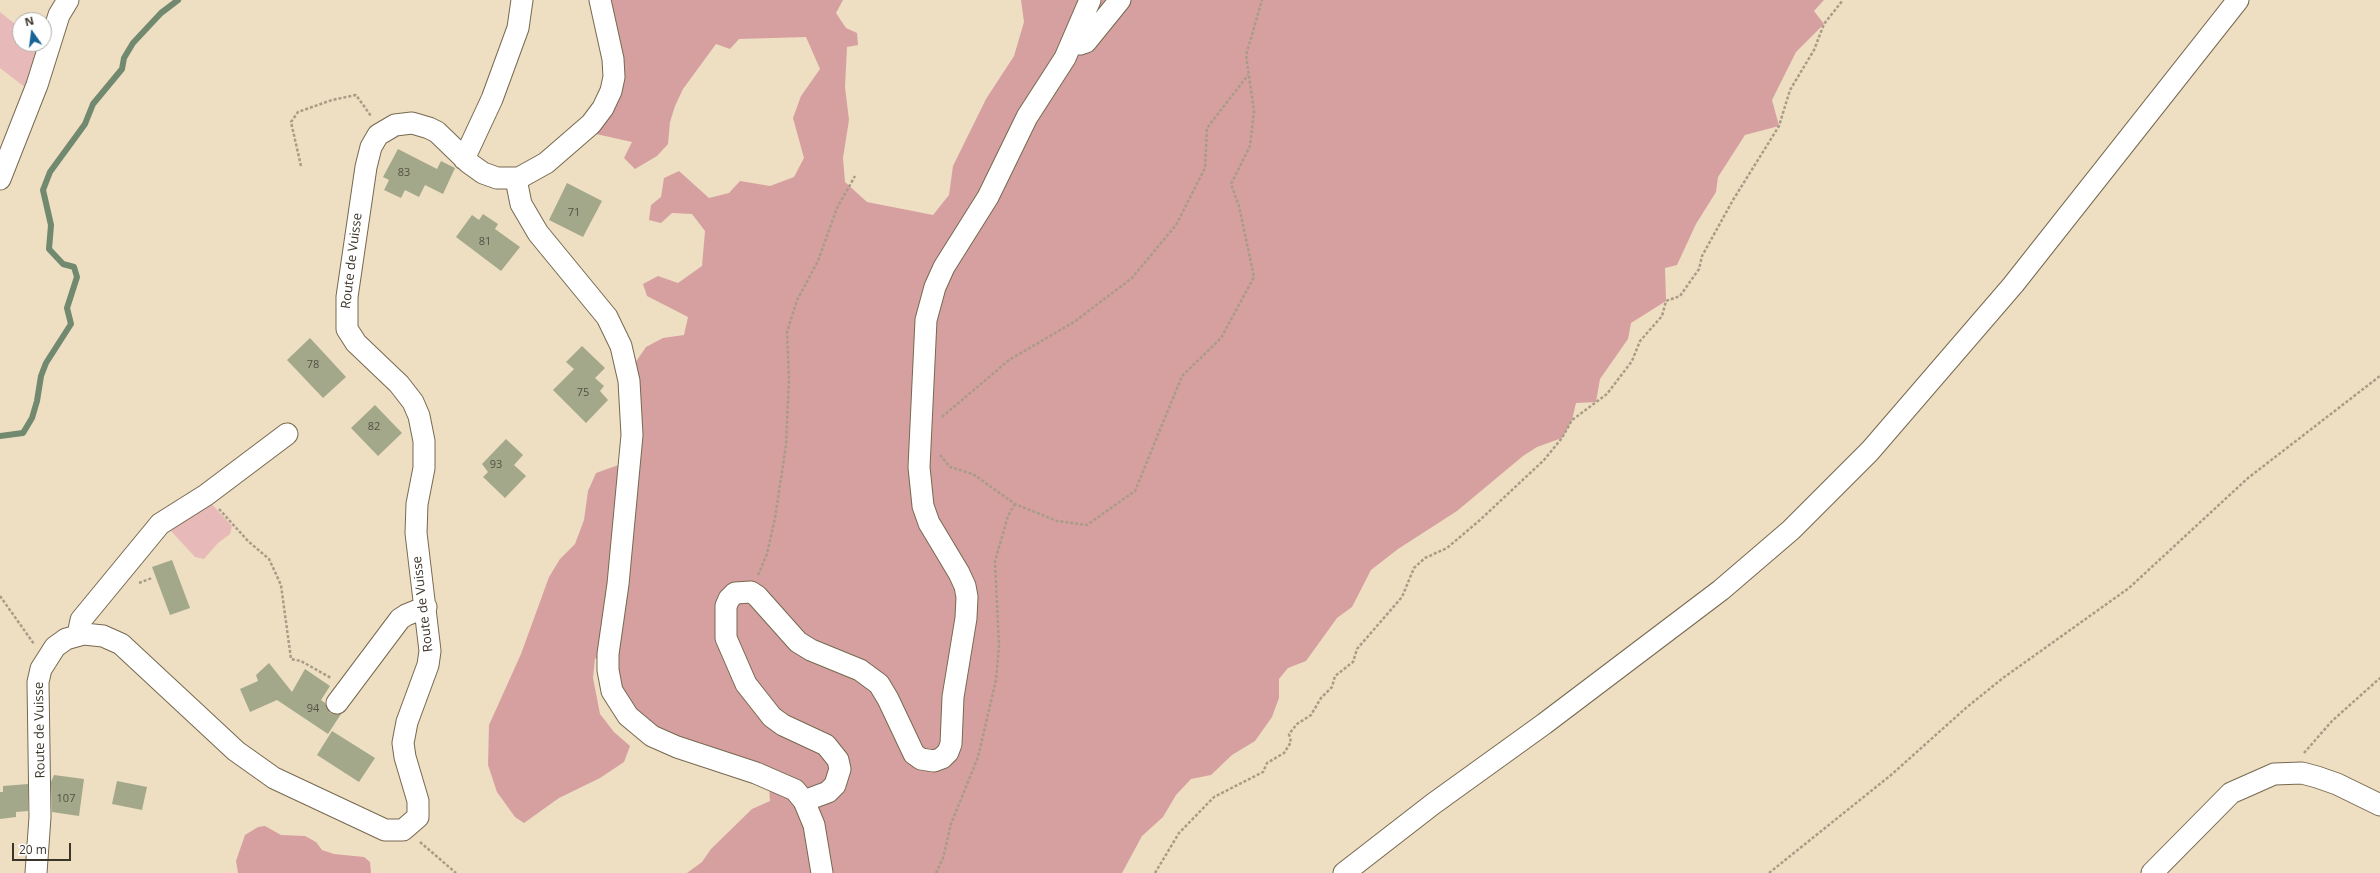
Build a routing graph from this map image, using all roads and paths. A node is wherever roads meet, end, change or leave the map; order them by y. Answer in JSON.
{"nodes":[{"id":1,"x":68,"y":0,"type":"edge"},
{"id":2,"x":522,"y":0,"type":"edge"},
{"id":3,"x":600,"y":0,"type":"edge"},
{"id":4,"x":1090,"y":0,"type":"edge"},
{"id":5,"x":1120,"y":0,"type":"edge"},
{"id":6,"x":1262,"y":0,"type":"edge"},
{"id":7,"x":1843,"y":0,"type":"edge"},
{"id":8,"x":2238,"y":0,"type":"edge"},
{"id":9,"x":1072,"y":44,"type":"junction"},
{"id":10,"x":1248,"y":75,"type":"junction"},
{"id":11,"x":382,"y":131,"type":"junction"},
{"id":12,"x":464,"y":159,"type":"junction"},
{"id":13,"x":301,"y":166,"type":"dead end"},
{"id":14,"x":855,"y":176,"type":"dead end"},
{"id":15,"x":0,"y":179,"type":"edge"},
{"id":16,"x":516,"y":179,"type":"junction"},
{"id":17,"x":2380,"y":376,"type":"edge"},
{"id":18,"x":287,"y":434,"type":"dead end"},
{"id":19,"x":920,"y":435,"type":"junction"},
{"id":20,"x":206,"y":496,"type":"junction"},
{"id":21,"x":1015,"y":504,"type":"junction"},
{"id":22,"x":751,"y":592,"type":"junction"},
{"id":23,"x":0,"y":596,"type":"edge"},
{"id":24,"x":426,"y":607,"type":"junction"},
{"id":25,"x":78,"y":635,"type":"junction"},
{"id":26,"x":46,"y":660,"type":"junction"},
{"id":27,"x":2380,"y":678,"type":"edge"},
{"id":28,"x":342,"y":696,"type":"joint"},
{"id":29,"x":2287,"y":773,"type":"junction"},
{"id":30,"x":804,"y":801,"type":"junction"},
{"id":31,"x":2380,"y":805,"type":"edge"},
{"id":32,"x":406,"y":828,"type":"junction"},
{"id":33,"x":36,"y":873,"type":"edge"},
{"id":34,"x":456,"y":873,"type":"edge"},
{"id":35,"x":822,"y":873,"type":"edge"},
{"id":36,"x":936,"y":873,"type":"edge"},
{"id":37,"x":1155,"y":873,"type":"edge"},
{"id":38,"x":1344,"y":873,"type":"edge"},
{"id":39,"x":1770,"y":873,"type":"edge"},
{"id":40,"x":2152,"y":873,"type":"edge"}],
"edges":[{"from":1,"to":15,"type":"street"},
{"from":2,"to":12,"type":"street"},
{"from":3,"to":16,"type":"street"},
{"from":4,"to":9,"type":"street"},
{"from":5,"to":9,"type":"street"},
{"from":6,"to":10,"type":"path"},
{"from":7,"to":37,"type":"path"},
{"from":8,"to":38,"type":"street"},
{"from":9,"to":19,"type":"street"},
{"from":10,"to":19,"type":"path"},
{"from":10,"to":21,"type":"path"},
{"from":11,"to":12,"type":"street"},
{"from":11,"to":13,"type":"path"},
{"from":11,"to":24,"type":"street","name":"Route de Vuisse"},
{"from":12,"to":16,"type":"street"},
{"from":14,"to":22,"type":"path"},
{"from":16,"to":30,"type":"street"},
{"from":17,"to":39,"type":"path"},
{"from":18,"to":20,"type":"street"},
{"from":19,"to":21,"type":"path"},
{"from":19,"to":22,"type":"street"},
{"from":20,"to":25,"type":"street"},
{"from":20,"to":28,"type":"path"},
{"from":21,"to":36,"type":"path"},
{"from":22,"to":30,"type":"street"},
{"from":23,"to":26,"type":"path"},
{"from":24,"to":28,"type":"street"},
{"from":24,"to":32,"type":"street","name":"Route de Vuisse"},
{"from":25,"to":26,"type":"street","name":"Route de Vuisse"},
{"from":25,"to":32,"type":"street","name":"Route de Vuisse"},
{"from":26,"to":33,"type":"street","name":"Route de Vuisse"},
{"from":27,"to":29,"type":"path"},
{"from":29,"to":31,"type":"street"},
{"from":29,"to":40,"type":"street"},
{"from":30,"to":35,"type":"street"},
{"from":32,"to":34,"type":"path"}]}
